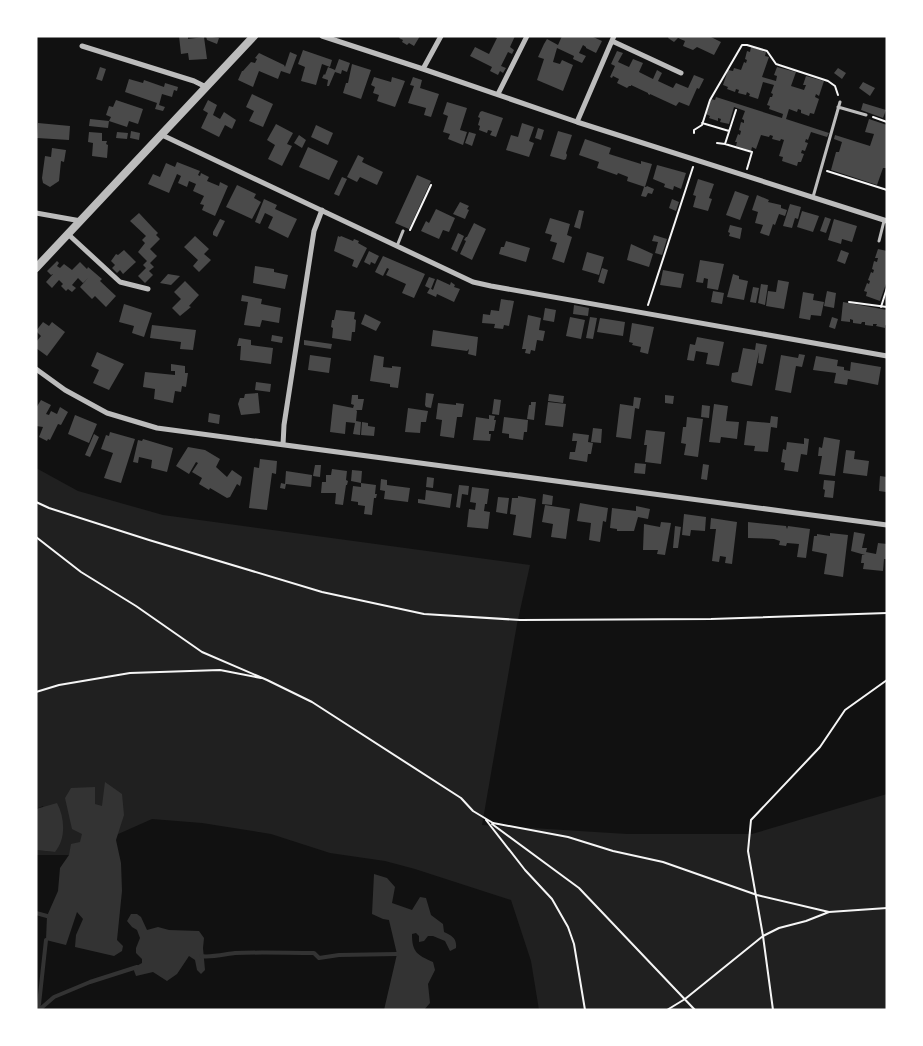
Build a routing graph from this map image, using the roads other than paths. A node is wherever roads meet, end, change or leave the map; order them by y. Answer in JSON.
{"nodes":[{"id":1,"x":254,"y":36,"type":"edge"},
{"id":2,"x":322,"y":36,"type":"edge"},
{"id":3,"x":345,"y":36,"type":"edge"},
{"id":4,"x":441,"y":36,"type":"edge"},
{"id":5,"x":526,"y":36,"type":"edge"},
{"id":6,"x":613,"y":39,"type":"edge"},
{"id":7,"x":342,"y":42,"type":"junction"},
{"id":8,"x":82,"y":46,"type":"dead end"},
{"id":9,"x":423,"y":69,"type":"junction"},
{"id":10,"x":681,"y":73,"type":"dead end"},
{"id":11,"x":206,"y":88,"type":"junction"},
{"id":12,"x":498,"y":94,"type":"junction"},
{"id":13,"x":840,"y":102,"type":"road end"},
{"id":14,"x":838,"y":107,"type":"junction"},
{"id":15,"x":866,"y":115,"type":"road end"},
{"id":16,"x":577,"y":122,"type":"junction"},
{"id":17,"x":162,"y":135,"type":"junction"},
{"id":18,"x":813,"y":198,"type":"junction"},
{"id":19,"x":322,"y":210,"type":"junction"},
{"id":20,"x":36,"y":213,"type":"edge"},
{"id":21,"x":886,"y":220,"type":"edge"},
{"id":22,"x":81,"y":221,"type":"junction"},
{"id":23,"x":402,"y":231,"type":"road end"},
{"id":24,"x":68,"y":235,"type":"junction"},
{"id":25,"x":878,"y":241,"type":"dead end"},
{"id":26,"x":397,"y":246,"type":"junction"},
{"id":27,"x":36,"y":268,"type":"edge"},
{"id":28,"x":148,"y":289,"type":"dead end"},
{"id":29,"x":887,"y":356,"type":"edge"},
{"id":30,"x":36,"y":369,"type":"edge"},
{"id":31,"x":283,"y":445,"type":"junction"},
{"id":32,"x":887,"y":525,"type":"edge"}],
"edges":[{"from":1,"to":11,"type":"street"},
{"from":2,"to":7,"type":"street"},
{"from":3,"to":7,"type":"street"},
{"from":4,"to":9,"type":"street"},
{"from":5,"to":12,"type":"street"},
{"from":6,"to":10,"type":"street"},
{"from":6,"to":16,"type":"street"},
{"from":7,"to":9,"type":"street"},
{"from":8,"to":11,"type":"street"},
{"from":9,"to":12,"type":"street"},
{"from":11,"to":17,"type":"street"},
{"from":12,"to":16,"type":"street"},
{"from":13,"to":14,"type":"lane"},
{"from":14,"to":15,"type":"lane"},
{"from":14,"to":18,"type":"lane"},
{"from":16,"to":18,"type":"street"},
{"from":17,"to":19,"type":"street"},
{"from":17,"to":22,"type":"street"},
{"from":18,"to":21,"type":"street"},
{"from":19,"to":26,"type":"street"},
{"from":19,"to":31,"type":"street"},
{"from":20,"to":22,"type":"street"},
{"from":21,"to":25,"type":"lane"},
{"from":22,"to":24,"type":"street"},
{"from":23,"to":26,"type":"lane"},
{"from":24,"to":27,"type":"street"},
{"from":24,"to":28,"type":"street"},
{"from":26,"to":29,"type":"street"},
{"from":30,"to":31,"type":"street"},
{"from":31,"to":32,"type":"street"}]}
